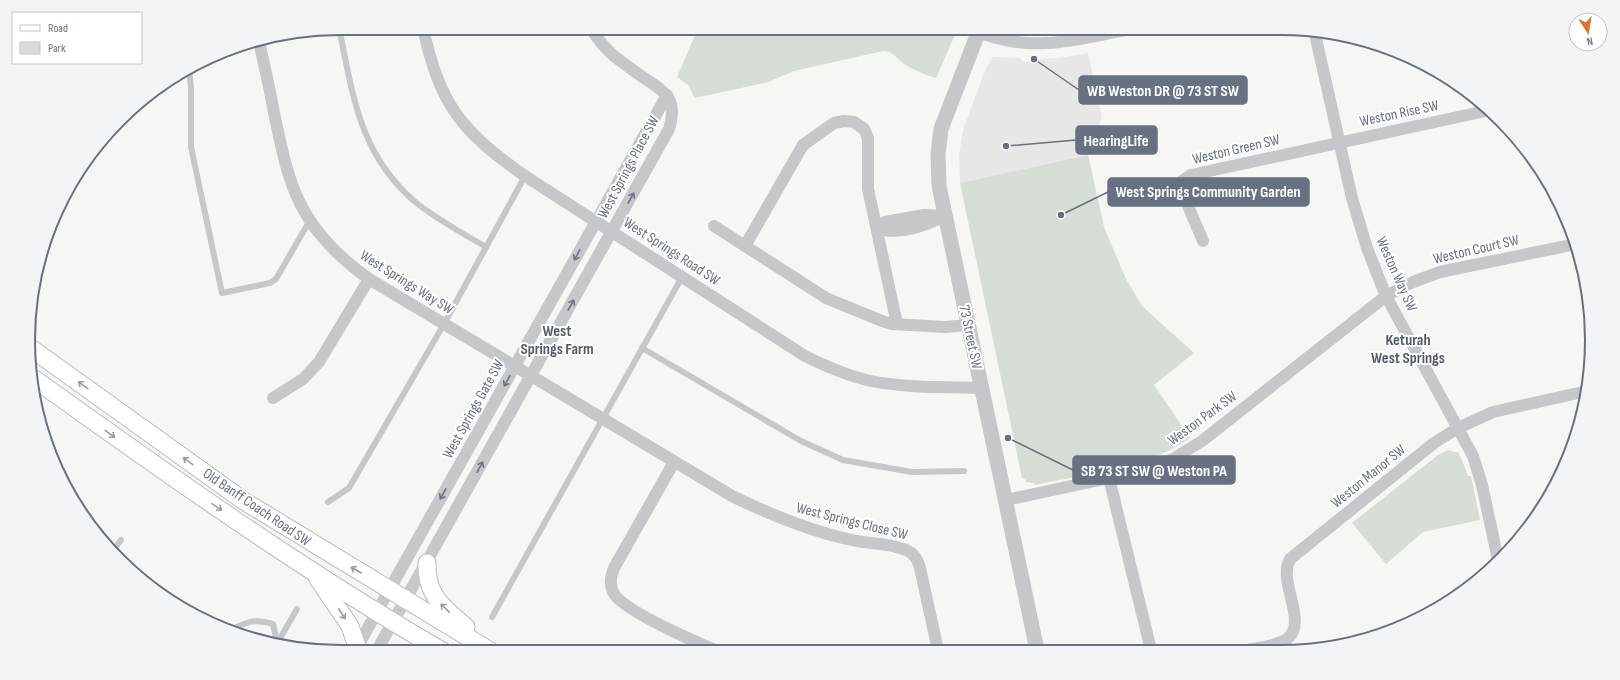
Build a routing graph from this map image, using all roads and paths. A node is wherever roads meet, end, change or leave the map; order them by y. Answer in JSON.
{"nodes":[{"id":1,"x":340,"y":35,"type":"edge"},
{"id":2,"x":425,"y":35,"type":"edge"},
{"id":3,"x":596,"y":35,"type":"edge"},
{"id":4,"x":977,"y":35,"type":"edge"},
{"id":5,"x":987,"y":35,"type":"edge"},
{"id":6,"x":1097,"y":35,"type":"edge"},
{"id":7,"x":1316,"y":38,"type":"edge"},
{"id":8,"x":260,"y":45,"type":"edge"},
{"id":9,"x":190,"y":75,"type":"edge"},
{"id":10,"x":667,"y":95,"type":"junction"},
{"id":11,"x":1482,"y":112,"type":"edge"},
{"id":12,"x":1339,"y":143,"type":"junction"},
{"id":13,"x":525,"y":176,"type":"junction"},
{"id":14,"x":945,"y":216,"type":"junction"},
{"id":15,"x":310,"y":220,"type":"junction"},
{"id":16,"x":596,"y":221,"type":"junction"},
{"id":17,"x":714,"y":226,"type":"dead end"},
{"id":18,"x":877,"y":228,"type":"junction"},
{"id":19,"x":612,"y":232,"type":"junction"},
{"id":20,"x":1203,"y":241,"type":"dead end"},
{"id":21,"x":1570,"y":245,"type":"edge"},
{"id":22,"x":745,"y":246,"type":"junction"},
{"id":23,"x":486,"y":248,"type":"junction"},
{"id":24,"x":682,"y":277,"type":"junction"},
{"id":25,"x":368,"y":279,"type":"junction"},
{"id":26,"x":1386,"y":296,"type":"junction"},
{"id":27,"x":444,"y":324,"type":"junction"},
{"id":28,"x":897,"y":324,"type":"junction"},
{"id":29,"x":968,"y":325,"type":"junction"},
{"id":30,"x":642,"y":348,"type":"junction"},
{"id":31,"x":36,"y":351,"type":"edge"},
{"id":32,"x":515,"y":367,"type":"junction"},
{"id":33,"x":531,"y":376,"type":"junction"},
{"id":34,"x":38,"y":382,"type":"edge"},
{"id":35,"x":982,"y":388,"type":"junction"},
{"id":36,"x":1580,"y":393,"type":"edge"},
{"id":37,"x":273,"y":398,"type":"dead end"},
{"id":38,"x":602,"y":419,"type":"junction"},
{"id":39,"x":1458,"y":428,"type":"junction"},
{"id":40,"x":674,"y":462,"type":"junction"},
{"id":41,"x":964,"y":471,"type":"dead end"},
{"id":42,"x":1110,"y":478,"type":"junction"},
{"id":43,"x":1006,"y":500,"type":"junction"},
{"id":44,"x":328,"y":502,"type":"dead end"},
{"id":45,"x":121,"y":540,"type":"dead end"},
{"id":46,"x":116,"y":547,"type":"edge"},
{"id":47,"x":1497,"y":555,"type":"edge"},
{"id":48,"x":427,"y":563,"type":"junction"},
{"id":49,"x":312,"y":570,"type":"junction"},
{"id":50,"x":390,"y":590,"type":"junction"},
{"id":51,"x":406,"y":599,"type":"junction"},
{"id":52,"x":297,"y":609,"type":"dead end"},
{"id":53,"x":377,"y":613,"type":"junction"},
{"id":54,"x":492,"y":617,"type":"dead end"},
{"id":55,"x":394,"y":622,"type":"junction"},
{"id":56,"x":236,"y":627,"type":"edge"},
{"id":57,"x":276,"y":638,"type":"edge"},
{"id":58,"x":279,"y":639,"type":"edge"},
{"id":59,"x":355,"y":645,"type":"edge"},
{"id":60,"x":359,"y":645,"type":"edge"},
{"id":61,"x":380,"y":645,"type":"edge"},
{"id":62,"x":432,"y":645,"type":"edge"},
{"id":63,"x":481,"y":645,"type":"edge"},
{"id":64,"x":488,"y":645,"type":"edge"},
{"id":65,"x":704,"y":645,"type":"edge"},
{"id":66,"x":937,"y":645,"type":"edge"},
{"id":67,"x":1036,"y":645,"type":"edge"},
{"id":68,"x":1150,"y":645,"type":"edge"},
{"id":69,"x":1273,"y":645,"type":"edge"}],
"edges":[{"from":1,"to":23,"type":"lane"},
{"from":2,"to":13,"type":"street","name":"West Springs Road SW"},
{"from":3,"to":10,"type":"street"},
{"from":4,"to":14,"type":"street","name":"73 Street SW"},
{"from":5,"to":6,"type":"street"},
{"from":7,"to":12,"type":"street","name":"Weston Way SW"},
{"from":8,"to":15,"type":"street","name":"West Springs Way SW"},
{"from":9,"to":15,"type":"lane"},
{"from":10,"to":16,"type":"street","name":"West Springs Place SW"},
{"from":19,"to":10,"type":"street","name":"West Springs Place SW","one_way":true},
{"from":11,"to":12,"type":"street","name":"Weston Rise SW"},
{"from":12,"to":20,"type":"street","name":"Weston Green SW"},
{"from":12,"to":26,"type":"street","name":"Weston Way SW"},
{"from":13,"to":16,"type":"street","name":"West Springs Road SW"},
{"from":13,"to":23,"type":"lane"},
{"from":14,"to":18,"type":"street"},
{"from":14,"to":29,"type":"street","name":"73 Street SW"},
{"from":15,"to":25,"type":"street","name":"West Springs Way SW"},
{"from":16,"to":19,"type":"street","name":"West Springs Road SW"},
{"from":16,"to":32,"type":"street","name":"West Springs Gate SW","one_way":true},
{"from":17,"to":22,"type":"street"},
{"from":18,"to":22,"type":"street"},
{"from":18,"to":28,"type":"street"},
{"from":19,"to":24,"type":"street","name":"West Springs Road SW"},
{"from":33,"to":19,"type":"street","one_way":true},
{"from":21,"to":26,"type":"street","name":"Weston Court SW"},
{"from":22,"to":28,"type":"street"},
{"from":23,"to":27,"type":"lane"},
{"from":24,"to":30,"type":"lane"},
{"from":24,"to":35,"type":"street","name":"West Springs Road SW"},
{"from":25,"to":27,"type":"street","name":"West Springs Way SW"},
{"from":25,"to":37,"type":"street"},
{"from":26,"to":39,"type":"street","name":"Weston Way SW"},
{"from":26,"to":42,"type":"street","name":"Weston Park SW"},
{"from":27,"to":32,"type":"street","name":"West Springs Way SW"},
{"from":27,"to":44,"type":"lane"},
{"from":28,"to":29,"type":"street"},
{"from":29,"to":35,"type":"street","name":"73 Street SW"},
{"from":30,"to":38,"type":"lane"},
{"from":30,"to":41,"type":"lane"},
{"from":50,"to":31,"type":"main road","name":"Old Banff Coach Road SW","one_way":true},
{"from":32,"to":33,"type":"street","name":"West Springs Close SW"},
{"from":32,"to":50,"type":"street","name":"West Springs Gate SW","one_way":true},
{"from":33,"to":38,"type":"street","name":"West Springs Close SW"},
{"from":48,"to":33,"type":"street","one_way":true},
{"from":34,"to":49,"type":"main road","name":"Old Banff Coach Road SW","one_way":true},
{"from":35,"to":43,"type":"street","name":"73 Street SW"},
{"from":36,"to":39,"type":"street","name":"Weston Manor SW"},
{"from":38,"to":40,"type":"street","name":"West Springs Close SW"},
{"from":38,"to":54,"type":"lane"},
{"from":39,"to":47,"type":"street","name":"Weston Way SW"},
{"from":39,"to":69,"type":"street","name":"Weston Manor SW"},
{"from":40,"to":65,"type":"street"},
{"from":40,"to":66,"type":"street","name":"West Springs Close SW"},
{"from":42,"to":43,"type":"street","name":"Weston Park SW"},
{"from":42,"to":68,"type":"street"},
{"from":43,"to":67,"type":"street","name":"73 Street SW"},
{"from":45,"to":46,"type":"lane"},
{"from":48,"to":51,"type":"street"},
{"from":64,"to":48,"type":"main road","one_way":true},
{"from":49,"to":53,"type":"main road","name":"Old Banff Coach Road SW"},
{"from":49,"to":59,"type":"main road","one_way":true},
{"from":50,"to":51,"type":"main road","name":"Old Banff Coach Road SW"},
{"from":50,"to":53,"type":"street","name":"West Springs Gate SW"},
{"from":51,"to":55,"type":"street"},
{"from":51,"to":63,"type":"main road","name":"Old Banff Coach Road SW"},
{"from":52,"to":58,"type":"lane"},
{"from":53,"to":55,"type":"main road","name":"Old Banff Coach Road SW"},
{"from":53,"to":60,"type":"street","name":"West Springs Gate SW"},
{"from":55,"to":61,"type":"street"},
{"from":55,"to":62,"type":"main road","name":"Old Banff Coach Road SW"},
{"from":56,"to":57,"type":"lane"}]}
